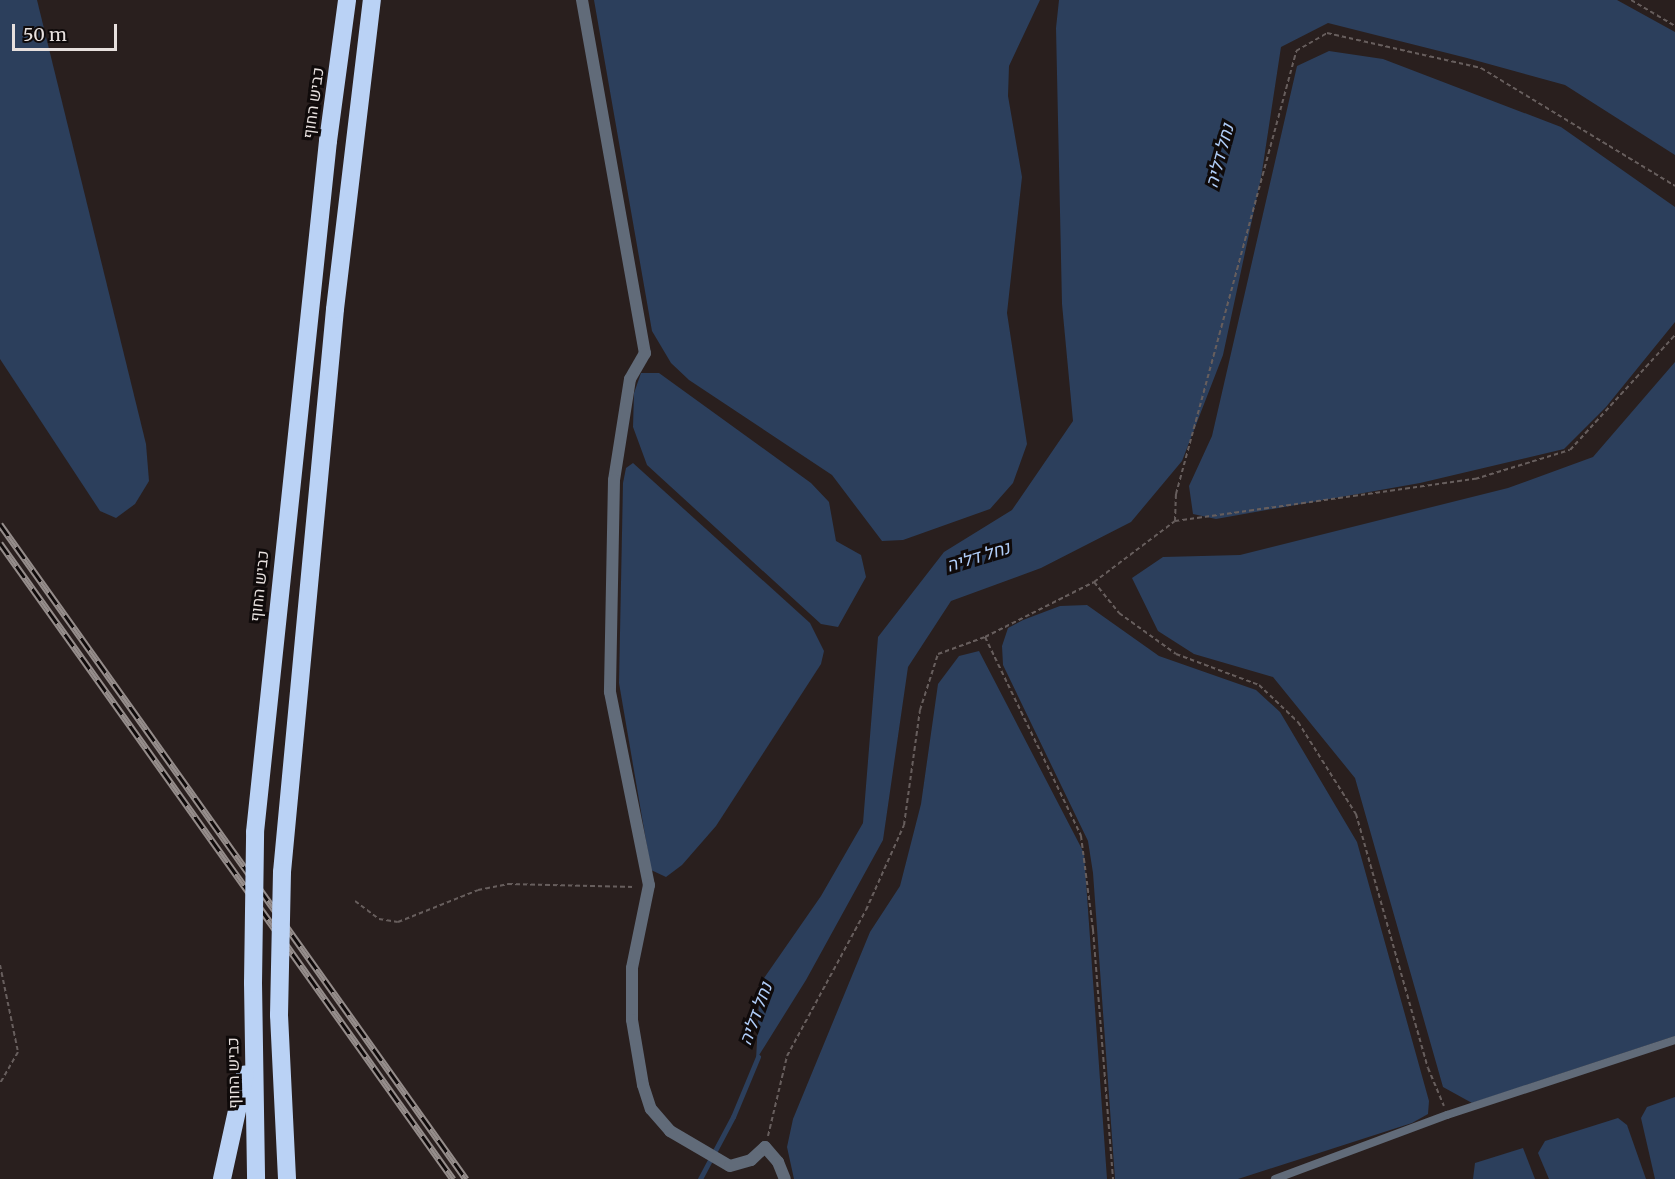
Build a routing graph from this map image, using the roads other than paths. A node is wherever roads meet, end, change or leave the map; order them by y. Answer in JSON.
{"nodes":[{"id":1,"x":347,"y":0,"type":"edge"},
{"id":2,"x":372,"y":0,"type":"edge"},
{"id":3,"x":582,"y":0,"type":"edge"},
{"id":4,"x":252,"y":1040,"type":"junction"},
{"id":5,"x":1675,"y":1040,"type":"edge"},
{"id":6,"x":222,"y":1179,"type":"edge"},
{"id":7,"x":256,"y":1179,"type":"edge"},
{"id":8,"x":287,"y":1179,"type":"edge"},
{"id":9,"x":785,"y":1179,"type":"edge"},
{"id":10,"x":1275,"y":1179,"type":"edge"}],
"edges":[{"from":1,"to":4,"type":"highway","name":"כביש החוף","bridge":true},
{"from":2,"to":8,"type":"highway","bridge":true},
{"from":3,"to":9,"type":"street"},
{"from":4,"to":6,"type":"highway"},
{"from":4,"to":7,"type":"highway","name":"כביש החוף"},
{"from":5,"to":10,"type":"lane"}]}
